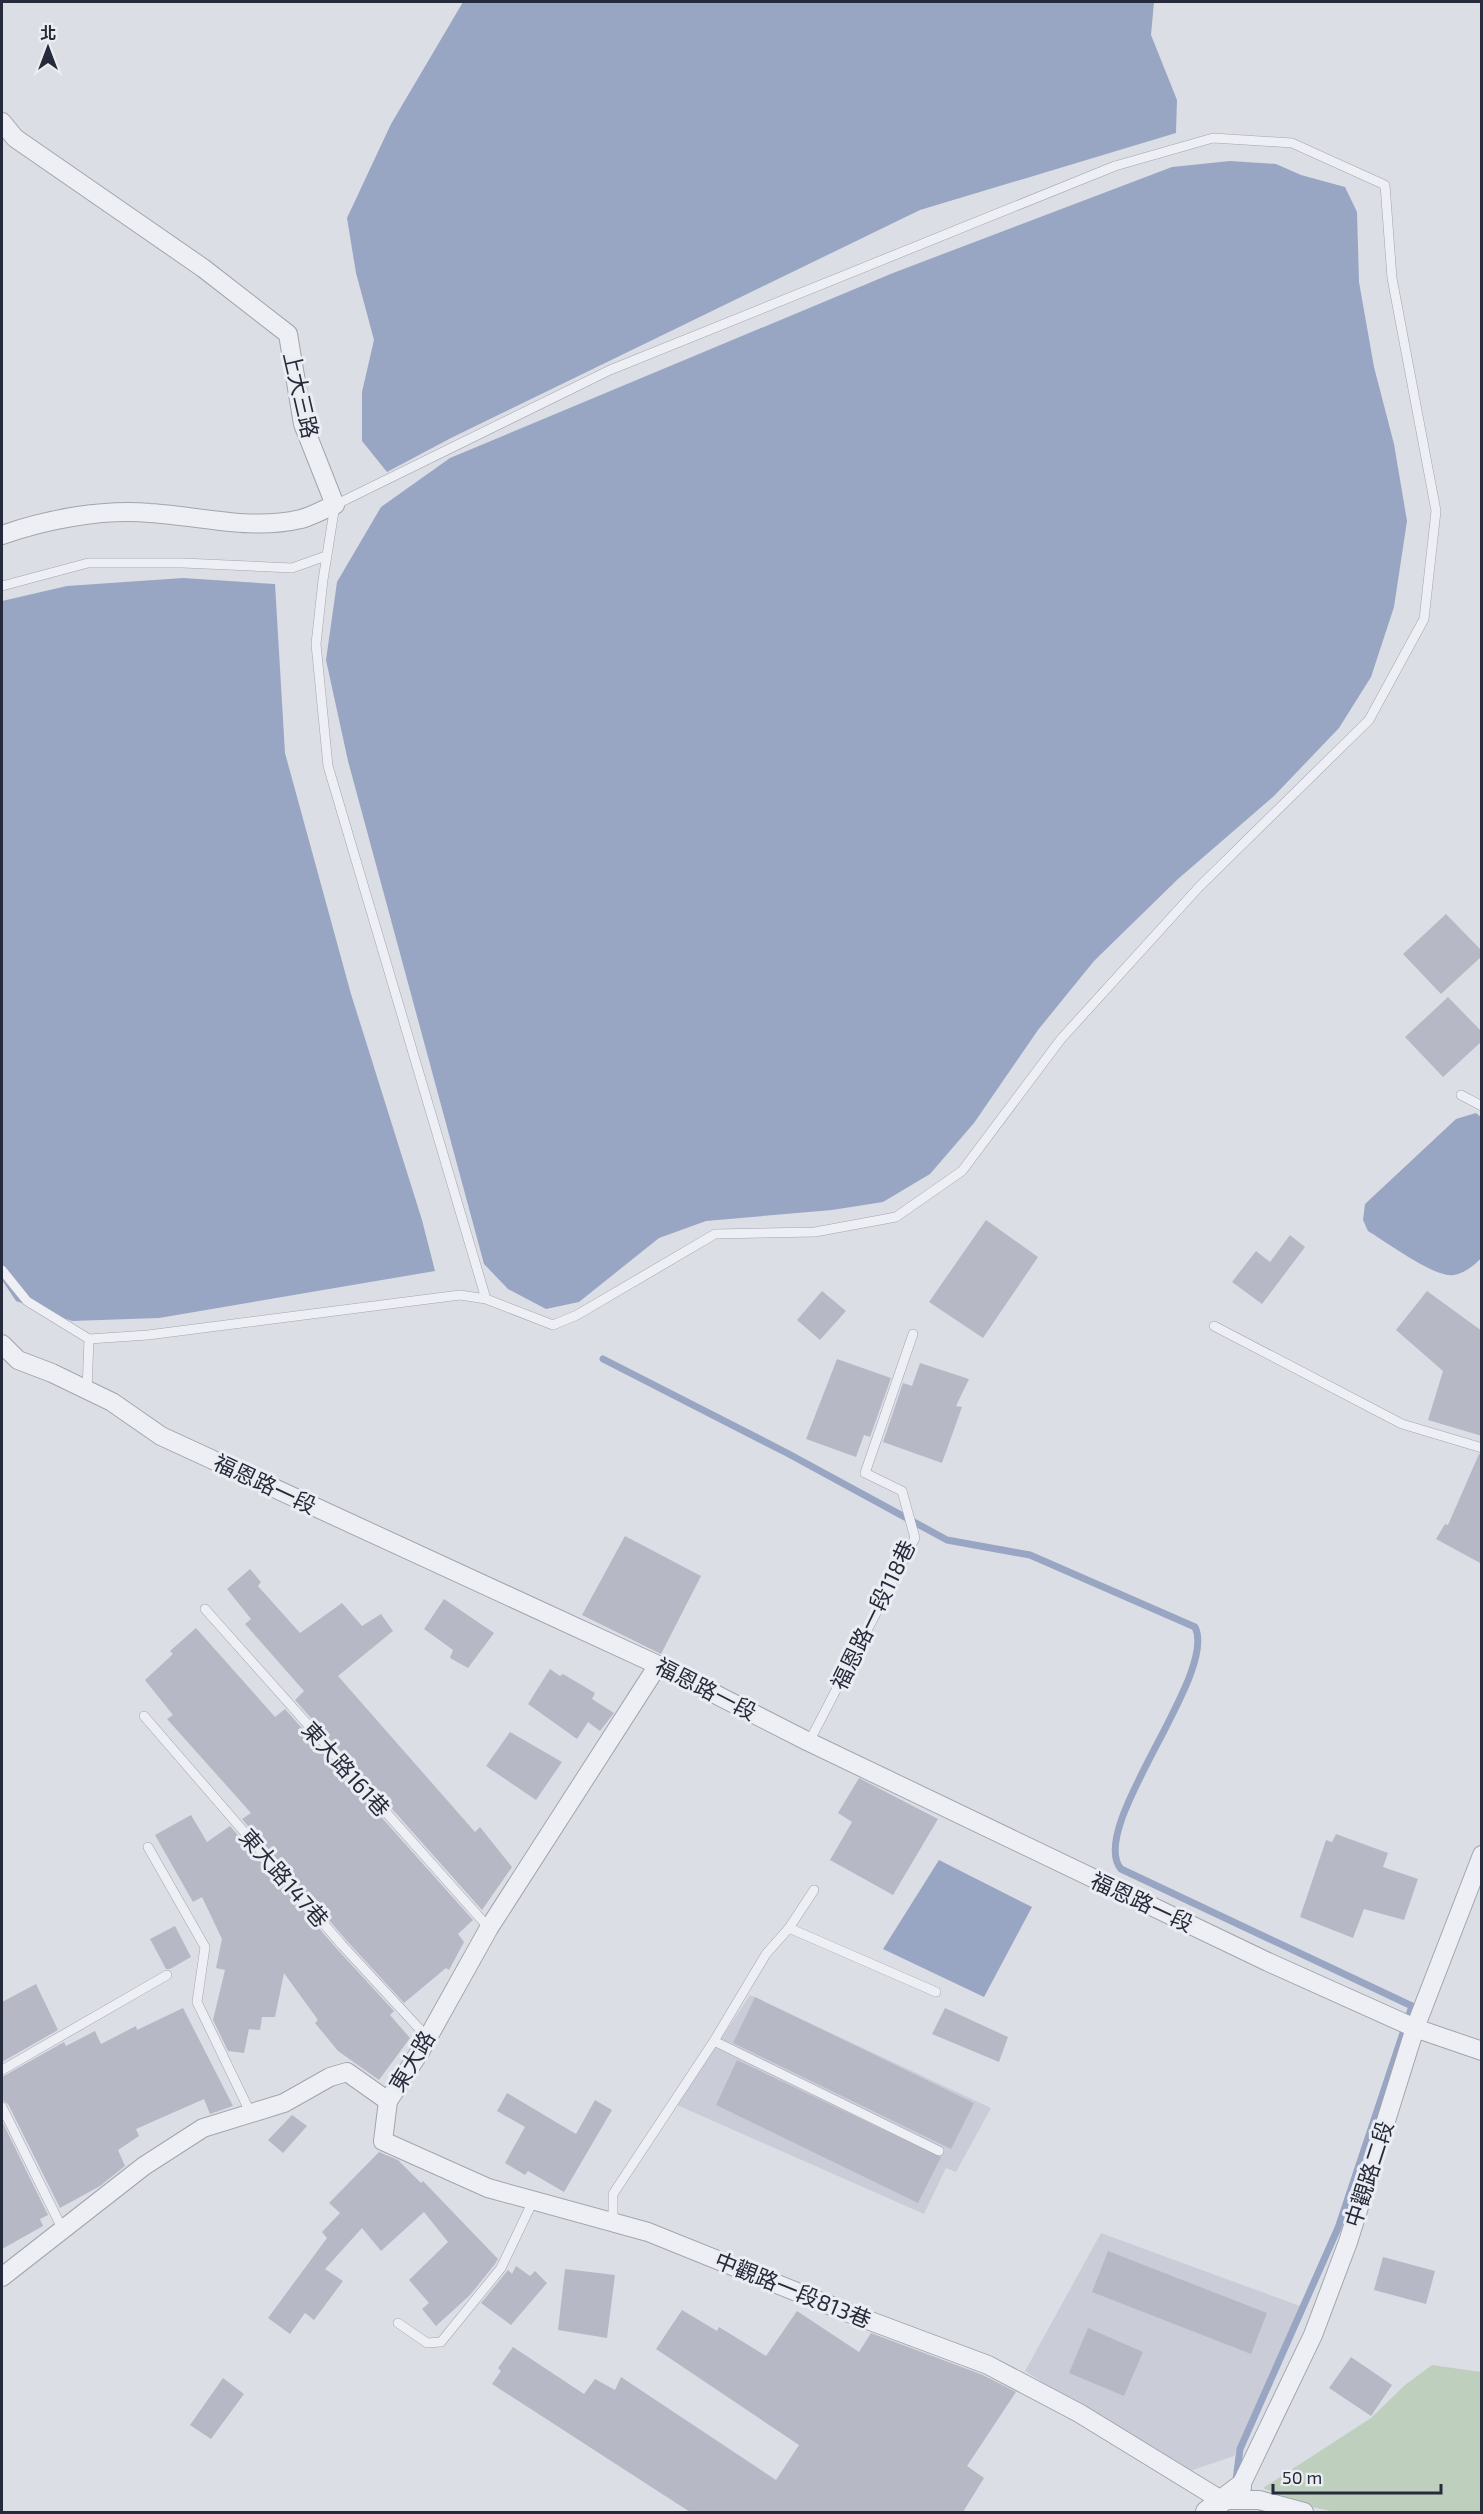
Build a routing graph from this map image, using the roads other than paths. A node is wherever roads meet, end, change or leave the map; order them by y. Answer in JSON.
{"nodes":[{"id":1,"x":2,"y":122,"type":"edge"},
{"id":2,"x":334,"y":505,"type":"junction"},
{"id":3,"x":2,"y":535,"type":"edge"},
{"id":4,"x":326,"y":556,"type":"junction"},
{"id":5,"x":2,"y":586,"type":"edge"},
{"id":6,"x":1461,"y":1095,"type":"dead end"},
{"id":7,"x":1482,"y":1106,"type":"edge"},
{"id":8,"x":2,"y":1270,"type":"edge"},
{"id":9,"x":486,"y":1299,"type":"junction"},
{"id":10,"x":1214,"y":1326,"type":"dead end"},
{"id":11,"x":913,"y":1334,"type":"dead end"},
{"id":12,"x":89,"y":1339,"type":"junction"},
{"id":13,"x":2,"y":1344,"type":"edge"},
{"id":14,"x":87,"y":1390,"type":"junction"},
{"id":15,"x":1482,"y":1448,"type":"edge"},
{"id":16,"x":205,"y":1609,"type":"dead end"},
{"id":17,"x":658,"y":1665,"type":"junction"},
{"id":18,"x":144,"y":1716,"type":"dead end"},
{"id":19,"x":809,"y":1742,"type":"junction"},
{"id":20,"x":148,"y":1847,"type":"dead end"},
{"id":21,"x":1482,"y":1855,"type":"edge"},
{"id":22,"x":814,"y":1890,"type":"dead end"},
{"id":23,"x":489,"y":1928,"type":"junction"},
{"id":24,"x":789,"y":1928,"type":"junction"},
{"id":25,"x":167,"y":1975,"type":"dead end"},
{"id":26,"x":936,"y":1992,"type":"dead end"},
{"id":27,"x":1415,"y":2028,"type":"junction"},
{"id":28,"x":427,"y":2037,"type":"junction"},
{"id":29,"x":714,"y":2041,"type":"junction"},
{"id":30,"x":1482,"y":2051,"type":"edge"},
{"id":31,"x":2,"y":2070,"type":"edge"},
{"id":32,"x":388,"y":2101,"type":"junction"},
{"id":33,"x":2,"y":2107,"type":"edge"},
{"id":34,"x":251,"y":2114,"type":"junction"},
{"id":35,"x":939,"y":2151,"type":"dead end"},
{"id":36,"x":533,"y":2201,"type":"junction"},
{"id":37,"x":613,"y":2223,"type":"junction"},
{"id":38,"x":63,"y":2230,"type":"junction"},
{"id":39,"x":2,"y":2277,"type":"edge"},
{"id":40,"x":398,"y":2323,"type":"dead end"},
{"id":41,"x":1240,"y":2487,"type":"joint"},
{"id":42,"x":1214,"y":2506,"type":"edge"},
{"id":43,"x":1304,"y":2512,"type":"edge"}],
"edges":[{"from":1,"to":2,"type":"street","name":"上大三路"},
{"from":2,"to":3,"type":"street"},
{"from":2,"to":4,"type":"lane"},
{"from":2,"to":9,"type":"lane"},
{"from":4,"to":5,"type":"lane"},
{"from":4,"to":9,"type":"lane"},
{"from":6,"to":7,"type":"lane"},
{"from":8,"to":12,"type":"lane"},
{"from":9,"to":12,"type":"lane"},
{"from":10,"to":15,"type":"lane"},
{"from":11,"to":19,"type":"lane","name":"福恩路一段118巷"},
{"from":12,"to":14,"type":"lane"},
{"from":13,"to":14,"type":"street","name":"福恩路一段"},
{"from":14,"to":17,"type":"street","name":"福恩路一段"},
{"from":16,"to":23,"type":"lane","name":"東大路161巷"},
{"from":17,"to":19,"type":"street","name":"福恩路一段"},
{"from":17,"to":23,"type":"street","name":"東大路"},
{"from":18,"to":28,"type":"lane","name":"東大路147巷"},
{"from":19,"to":27,"type":"street","name":"福恩路一段"},
{"from":20,"to":34,"type":"lane"},
{"from":21,"to":27,"type":"street","name":"中觀路二段"},
{"from":22,"to":24,"type":"lane"},
{"from":23,"to":28,"type":"street","name":"東大路"},
{"from":24,"to":26,"type":"lane"},
{"from":24,"to":29,"type":"lane"},
{"from":25,"to":31,"type":"lane"},
{"from":27,"to":30,"type":"street","name":"福恩路一段"},
{"from":27,"to":41,"type":"street","name":"中觀路二段"},
{"from":28,"to":32,"type":"street","name":"東大路"},
{"from":29,"to":35,"type":"lane"},
{"from":29,"to":37,"type":"lane"},
{"from":32,"to":34,"type":"street","name":"東大路"},
{"from":32,"to":36,"type":"street","name":"中觀路一段813巷"},
{"from":33,"to":38,"type":"lane"},
{"from":34,"to":38,"type":"street","name":"東大路"},
{"from":36,"to":37,"type":"street","name":"中觀路一段813巷"},
{"from":36,"to":40,"type":"lane"},
{"from":37,"to":42,"type":"street","name":"中觀路一段813巷"},
{"from":38,"to":39,"type":"street","name":"東大路"},
{"from":41,"to":42,"type":"street"},
{"from":42,"to":43,"type":"street"}]}
